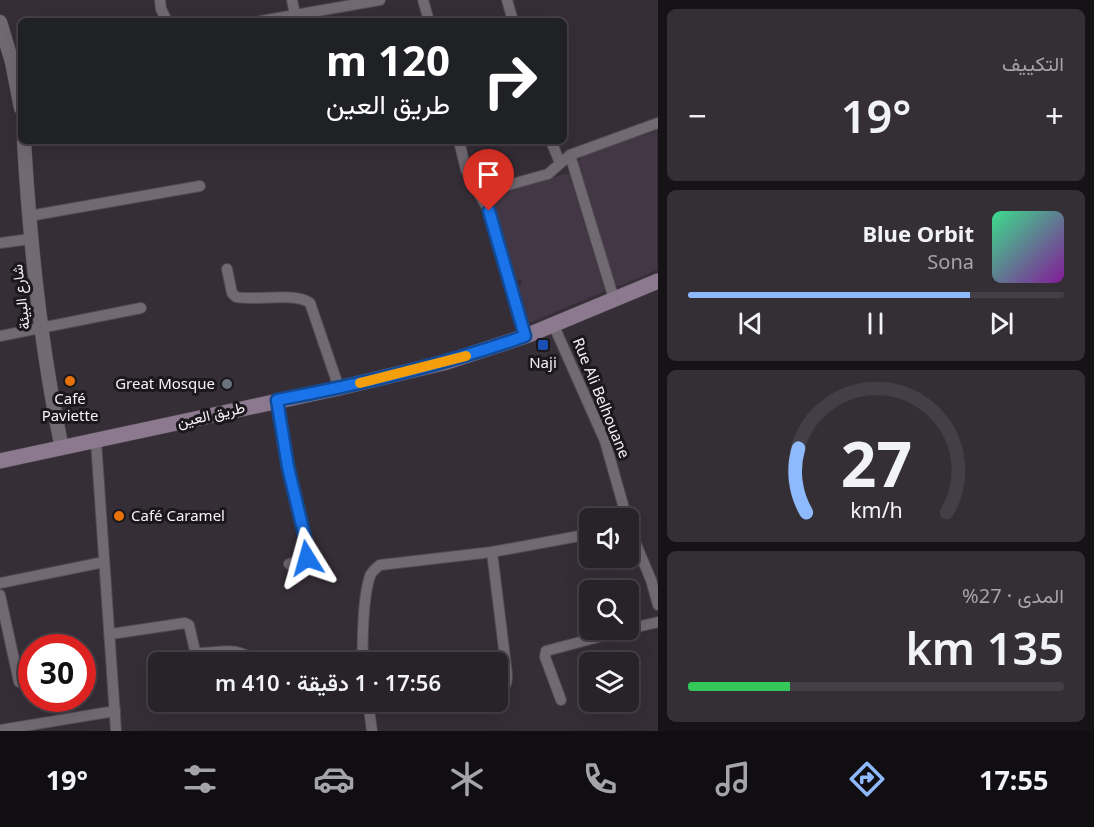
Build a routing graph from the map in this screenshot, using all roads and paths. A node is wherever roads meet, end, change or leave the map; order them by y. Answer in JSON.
{"nodes":[{"id":1,"x":160,"y":0,"type":"edge"},
{"id":2,"x":292,"y":0,"type":"edge"},
{"id":3,"x":380,"y":0,"type":"edge"},
{"id":4,"x":423,"y":0,"type":"edge"},
{"id":5,"x":507,"y":0,"type":"edge"},
{"id":6,"x":166,"y":18,"type":"edge"},
{"id":7,"x":296,"y":18,"type":"edge"},
{"id":8,"x":428,"y":18,"type":"edge"},
{"id":9,"x":512,"y":18,"type":"edge"},
{"id":10,"x":1,"y":28,"type":"edge"},
{"id":11,"x":18,"y":93,"type":"edge"},
{"id":12,"x":657,"y":123,"type":"edge"},
{"id":13,"x":24,"y":144,"type":"edge"},
{"id":14,"x":460,"y":144,"type":"edge"},
{"id":15,"x":552,"y":144,"type":"edge"},
{"id":16,"x":570,"y":155,"type":"junction"},
{"id":17,"x":560,"y":163,"type":"junction"},
{"id":18,"x":200,"y":186,"type":"dead end"},
{"id":19,"x":482,"y":196,"type":"junction"},
{"id":20,"x":29,"y":216,"type":"junction"},
{"id":21,"x":30,"y":238,"type":"junction"},
{"id":22,"x":0,"y":243,"type":"edge"},
{"id":23,"x":227,"y":269,"type":"dead end"},
{"id":24,"x":657,"y":281,"type":"edge"},
{"id":25,"x":614,"y":299,"type":"junction"},
{"id":26,"x":141,"y":308,"type":"dead end"},
{"id":27,"x":554,"y":324,"type":"junction"},
{"id":28,"x":40,"y":327,"type":"junction"},
{"id":29,"x":0,"y":336,"type":"edge"},
{"id":30,"x":525,"y":336,"type":"junction"},
{"id":31,"x":339,"y":388,"type":"junction"},
{"id":32,"x":277,"y":400,"type":"junction"},
{"id":33,"x":96,"y":441,"type":"junction"},
{"id":34,"x":62,"y":447,"type":"junction"},
{"id":35,"x":0,"y":461,"type":"edge"},
{"id":36,"x":624,"y":508,"type":"edge"},
{"id":37,"x":579,"y":536,"type":"edge"},
{"id":38,"x":639,"y":551,"type":"edge"},
{"id":39,"x":492,"y":552,"type":"junction"},
{"id":40,"x":104,"y":562,"type":"junction"},
{"id":41,"x":289,"y":564,"type":"dead end"},
{"id":42,"x":0,"y":583,"type":"edge"},
{"id":43,"x":0,"y":595,"type":"edge"},
{"id":44,"x":657,"y":605,"type":"edge"},
{"id":45,"x":657,"y":622,"type":"edge"},
{"id":46,"x":639,"y":627,"type":"edge"},
{"id":47,"x":111,"y":634,"type":"junction"},
{"id":48,"x":588,"y":640,"type":"edge"},
{"id":49,"x":196,"y":652,"type":"edge"},
{"id":50,"x":226,"y":652,"type":"edge"},
{"id":51,"x":243,"y":652,"type":"edge"},
{"id":52,"x":364,"y":652,"type":"edge"},
{"id":53,"x":504,"y":652,"type":"edge"},
{"id":54,"x":18,"y":677,"type":"edge"},
{"id":55,"x":561,"y":700,"type":"dead end"},
{"id":56,"x":115,"y":711,"type":"junction"},
{"id":57,"x":369,"y":712,"type":"edge"},
{"id":58,"x":19,"y":728,"type":"edge"},
{"id":59,"x":0,"y":730,"type":"edge"},
{"id":60,"x":116,"y":731,"type":"edge"},
{"id":61,"x":372,"y":731,"type":"edge"}],
"edges":[{"from":1,"to":6,"type":"street"},
{"from":2,"to":7,"type":"street"},
{"from":3,"to":7,"type":"street"},
{"from":4,"to":8,"type":"street"},
{"from":5,"to":9,"type":"street"},
{"from":10,"to":11,"type":"street"},
{"from":12,"to":16,"type":"street"},
{"from":13,"to":20,"type":"street","name":"شارع البيئة"},
{"from":14,"to":19,"type":"street"},
{"from":15,"to":17,"type":"street"},
{"from":16,"to":17,"type":"street"},
{"from":16,"to":25,"type":"street"},
{"from":17,"to":19,"type":"street"},
{"from":18,"to":20,"type":"street"},
{"from":19,"to":30,"type":"street"},
{"from":20,"to":21,"type":"street","name":"شارع البيئة"},
{"from":21,"to":22,"type":"street"},
{"from":21,"to":28,"type":"street","name":"شارع البيئة"},
{"from":23,"to":31,"type":"street"},
{"from":24,"to":25,"type":"main road","name":"طريق العين"},
{"from":25,"to":27,"type":"main road","name":"طريق العين"},
{"from":26,"to":28,"type":"street"},
{"from":27,"to":30,"type":"main road","name":"طريق العين"},
{"from":27,"to":36,"type":"street","name":"Rue Ali Belhouane"},
{"from":28,"to":29,"type":"street"},
{"from":28,"to":34,"type":"street","name":"شارع البيئة"},
{"from":30,"to":31,"type":"main road","name":"طريق العين"},
{"from":31,"to":32,"type":"main road","name":"طريق العين"},
{"from":32,"to":33,"type":"main road","name":"طريق العين"},
{"from":32,"to":41,"type":"street"},
{"from":33,"to":34,"type":"main road","name":"طريق العين"},
{"from":33,"to":40,"type":"street"},
{"from":34,"to":35,"type":"main road","name":"طريق العين"},
{"from":37,"to":39,"type":"street"},
{"from":38,"to":44,"type":"street"},
{"from":39,"to":52,"type":"street"},
{"from":39,"to":53,"type":"street"},
{"from":40,"to":42,"type":"street"},
{"from":40,"to":47,"type":"street"},
{"from":43,"to":54,"type":"street"},
{"from":45,"to":46,"type":"street"},
{"from":47,"to":49,"type":"street"},
{"from":47,"to":56,"type":"street"},
{"from":48,"to":55,"type":"street"},
{"from":50,"to":51,"type":"street"},
{"from":56,"to":58,"type":"street"},
{"from":56,"to":60,"type":"street"},
{"from":57,"to":61,"type":"street"},
{"from":58,"to":59,"type":"street"}]}
